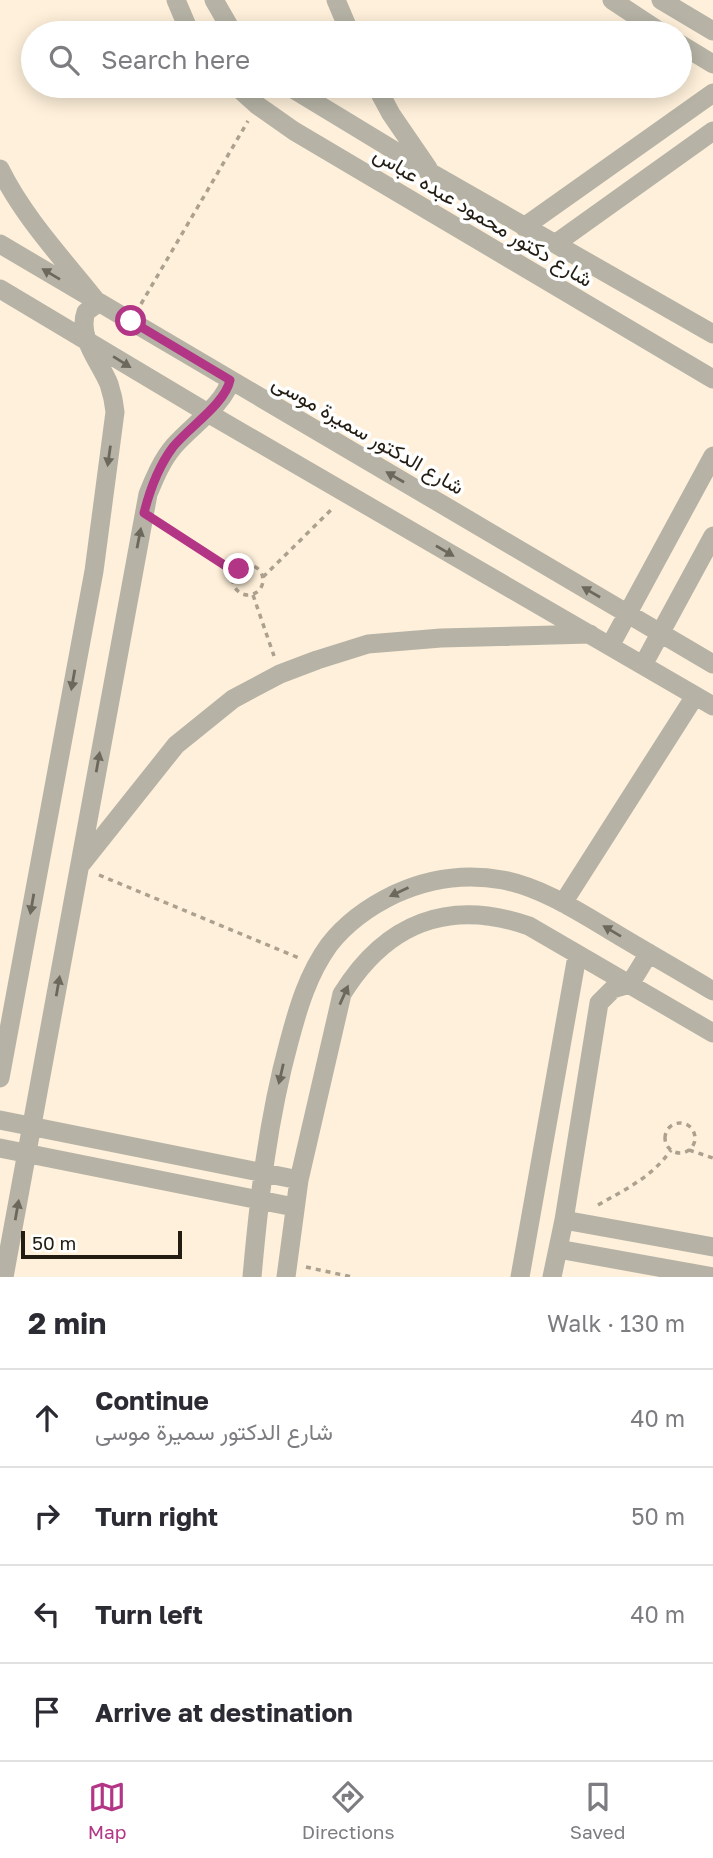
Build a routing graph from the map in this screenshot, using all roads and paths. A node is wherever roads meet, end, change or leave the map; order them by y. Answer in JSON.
{"nodes":[{"id":1,"x":176,"y":0,"type":"edge"},
{"id":2,"x":214,"y":0,"type":"edge"},
{"id":3,"x":336,"y":0,"type":"edge"},
{"id":4,"x":612,"y":0,"type":"edge"},
{"id":5,"x":661,"y":0,"type":"edge"},
{"id":6,"x":185,"y":21,"type":"edge"},
{"id":7,"x":226,"y":21,"type":"edge"},
{"id":8,"x":345,"y":21,"type":"edge"},
{"id":9,"x":644,"y":21,"type":"edge"},
{"id":10,"x":713,"y":32,"type":"edge"},
{"id":11,"x":692,"y":51,"type":"edge"},
{"id":12,"x":713,"y":64,"type":"edge"},
{"id":13,"x":713,"y":93,"type":"edge"},
{"id":14,"x":249,"y":98,"type":"edge"},
{"id":15,"x":308,"y":98,"type":"edge"},
{"id":16,"x":382,"y":98,"type":"edge"},
{"id":17,"x":257,"y":106,"type":"junction"},
{"id":18,"x":713,"y":131,"type":"edge"},
{"id":19,"x":0,"y":169,"type":"edge"},
{"id":20,"x":433,"y":174,"type":"junction"},
{"id":21,"x":487,"y":205,"type":"junction"},
{"id":22,"x":524,"y":227,"type":"junction"},
{"id":23,"x":469,"y":234,"type":"junction"},
{"id":24,"x":0,"y":244,"type":"edge"},
{"id":25,"x":555,"y":244,"type":"junction"},
{"id":26,"x":0,"y":289,"type":"edge"},
{"id":27,"x":98,"y":303,"type":"junction"},
{"id":28,"x":131,"y":321,"type":"junction"},
{"id":29,"x":713,"y":334,"type":"edge"},
{"id":30,"x":87,"y":340,"type":"junction"},
{"id":31,"x":713,"y":379,"type":"edge"},
{"id":32,"x":230,"y":380,"type":"junction"},
{"id":33,"x":206,"y":412,"type":"junction"},
{"id":34,"x":713,"y":456,"type":"edge"},
{"id":35,"x":347,"y":494,"type":"junction"},
{"id":36,"x":144,"y":513,"type":"junction"},
{"id":37,"x":713,"y":536,"type":"edge"},
{"id":38,"x":235,"y":572,"type":"junction"},
{"id":39,"x":263,"y":577,"type":"junction"},
{"id":40,"x":253,"y":595,"type":"junction"},
{"id":41,"x":628,"y":614,"type":"junction"},
{"id":42,"x":661,"y":633,"type":"junction"},
{"id":43,"x":590,"y":634,"type":"junction"},
{"id":44,"x":610,"y":646,"type":"junction"},
{"id":45,"x":713,"y":664,"type":"edge"},
{"id":46,"x":643,"y":665,"type":"junction"},
{"id":47,"x":280,"y":674,"type":"junction"},
{"id":48,"x":695,"y":696,"type":"junction"},
{"id":49,"x":713,"y":706,"type":"edge"},
{"id":50,"x":79,"y":867,"type":"junction"},
{"id":51,"x":563,"y":903,"type":"junction"},
{"id":52,"x":649,"y":953,"type":"junction"},
{"id":53,"x":577,"y":956,"type":"junction"},
{"id":54,"x":317,"y":965,"type":"junction"},
{"id":55,"x":630,"y":984,"type":"junction"},
{"id":56,"x":713,"y":991,"type":"edge"},
{"id":57,"x":713,"y":1033,"type":"edge"},
{"id":58,"x":0,"y":1078,"type":"edge"},
{"id":59,"x":0,"y":1120,"type":"edge"},
{"id":60,"x":32,"y":1126,"type":"junction"},
{"id":61,"x":0,"y":1147,"type":"edge"},
{"id":62,"x":671,"y":1150,"type":"junction"},
{"id":63,"x":689,"y":1150,"type":"junction"},
{"id":64,"x":27,"y":1153,"type":"junction"},
{"id":65,"x":713,"y":1158,"type":"edge"},
{"id":66,"x":263,"y":1172,"type":"junction"},
{"id":67,"x":299,"y":1180,"type":"junction"},
{"id":68,"x":259,"y":1200,"type":"junction"},
{"id":69,"x":295,"y":1208,"type":"junction"},
{"id":70,"x":567,"y":1220,"type":"junction"},
{"id":71,"x":713,"y":1247,"type":"edge"},
{"id":72,"x":558,"y":1249,"type":"junction"},
{"id":73,"x":287,"y":1270,"type":"edge"},
{"id":74,"x":5,"y":1277,"type":"edge"},
{"id":75,"x":252,"y":1277,"type":"edge"},
{"id":76,"x":352,"y":1277,"type":"edge"},
{"id":77,"x":520,"y":1277,"type":"edge"},
{"id":78,"x":552,"y":1277,"type":"edge"},
{"id":79,"x":713,"y":1277,"type":"edge"}],
"edges":[{"from":1,"to":6,"type":"street"},
{"from":2,"to":7,"type":"street"},
{"from":3,"to":8,"type":"street"},
{"from":4,"to":9,"type":"street"},
{"from":5,"to":10,"type":"street"},
{"from":11,"to":12,"type":"street"},
{"from":13,"to":22,"type":"street"},
{"from":14,"to":17,"type":"street","name":"شارع دكتور محمود عبده عباس"},
{"from":15,"to":20,"type":"street","name":"شارع دكتور محمود عبده عباس"},
{"from":16,"to":20,"type":"street"},
{"from":17,"to":23,"type":"street","name":"شارع دكتور محمود عبده عباس"},
{"from":17,"to":28,"type":"path"},
{"from":18,"to":25,"type":"street"},
{"from":19,"to":27,"type":"street"},
{"from":20,"to":21,"type":"street","name":"شارع دكتور محمود عبده عباس"},
{"from":21,"to":22,"type":"street","name":"شارع دكتور محمود عبده عباس"},
{"from":21,"to":23,"type":"street"},
{"from":22,"to":25,"type":"street","name":"شارع دكتور محمود عبده عباس"},
{"from":23,"to":31,"type":"street","name":"شارع دكتور محمود عبده عباس"},
{"from":27,"to":24,"type":"street","name":"شارع الدكتور سميرة موسى","one_way":true},
{"from":25,"to":29,"type":"street","name":"شارع دكتور محمود عبده عباس"},
{"from":26,"to":30,"type":"street"},
{"from":27,"to":28,"type":"street","name":"شارع الدكتور سميرة موسى"},
{"from":27,"to":30,"type":"street"},
{"from":28,"to":32,"type":"street","name":"شارع الدكتور سميرة موسى"},
{"from":30,"to":33,"type":"street","one_way":true},
{"from":30,"to":58,"type":"street","one_way":true},
{"from":32,"to":33,"type":"street"},
{"from":41,"to":32,"type":"street","name":"شارع الدكتور سميرة موسى","one_way":true},
{"from":33,"to":35,"type":"street"},
{"from":33,"to":36,"type":"street"},
{"from":34,"to":41,"type":"street"},
{"from":35,"to":39,"type":"path"},
{"from":35,"to":43,"type":"street","one_way":true},
{"from":36,"to":38,"type":"path"},
{"from":50,"to":36,"type":"street","one_way":true},
{"from":37,"to":42,"type":"street"},
{"from":38,"to":39,"type":"path"},
{"from":38,"to":40,"type":"path"},
{"from":39,"to":40,"type":"path"},
{"from":40,"to":47,"type":"path"},
{"from":41,"to":42,"type":"street","name":"شارع الدكتور سميرة موسى"},
{"from":41,"to":44,"type":"street"},
{"from":42,"to":45,"type":"street","name":"شارع الدكتور سميرة موسى"},
{"from":42,"to":46,"type":"street"},
{"from":43,"to":44,"type":"street"},
{"from":43,"to":47,"type":"street"},
{"from":44,"to":46,"type":"street"},
{"from":46,"to":48,"type":"street"},
{"from":47,"to":50,"type":"street"},
{"from":48,"to":49,"type":"street"},
{"from":48,"to":51,"type":"street"},
{"from":50,"to":54,"type":"path"},
{"from":60,"to":50,"type":"street","one_way":true},
{"from":52,"to":51,"type":"street","one_way":true},
{"from":51,"to":54,"type":"street","one_way":true},
{"from":52,"to":55,"type":"street"},
{"from":52,"to":56,"type":"street"},
{"from":53,"to":55,"type":"street"},
{"from":67,"to":53,"type":"street","one_way":true},
{"from":53,"to":77,"type":"street"},
{"from":54,"to":66,"type":"street","one_way":true},
{"from":55,"to":57,"type":"street"},
{"from":55,"to":70,"type":"street"},
{"from":59,"to":60,"type":"street"},
{"from":60,"to":64,"type":"street"},
{"from":60,"to":66,"type":"street"},
{"from":61,"to":64,"type":"street"},
{"from":62,"to":63,"type":"path"},
{"from":62,"to":63,"type":"path"},
{"from":62,"to":70,"type":"path"},
{"from":63,"to":65,"type":"path"},
{"from":64,"to":68,"type":"street"},
{"from":74,"to":64,"type":"street","one_way":true},
{"from":66,"to":67,"type":"street"},
{"from":66,"to":68,"type":"street"},
{"from":67,"to":69,"type":"street"},
{"from":68,"to":69,"type":"street"},
{"from":68,"to":75,"type":"street"},
{"from":69,"to":73,"type":"street"},
{"from":70,"to":71,"type":"street"},
{"from":70,"to":72,"type":"street"},
{"from":72,"to":78,"type":"street"},
{"from":72,"to":79,"type":"street"},
{"from":73,"to":76,"type":"path"}]}
